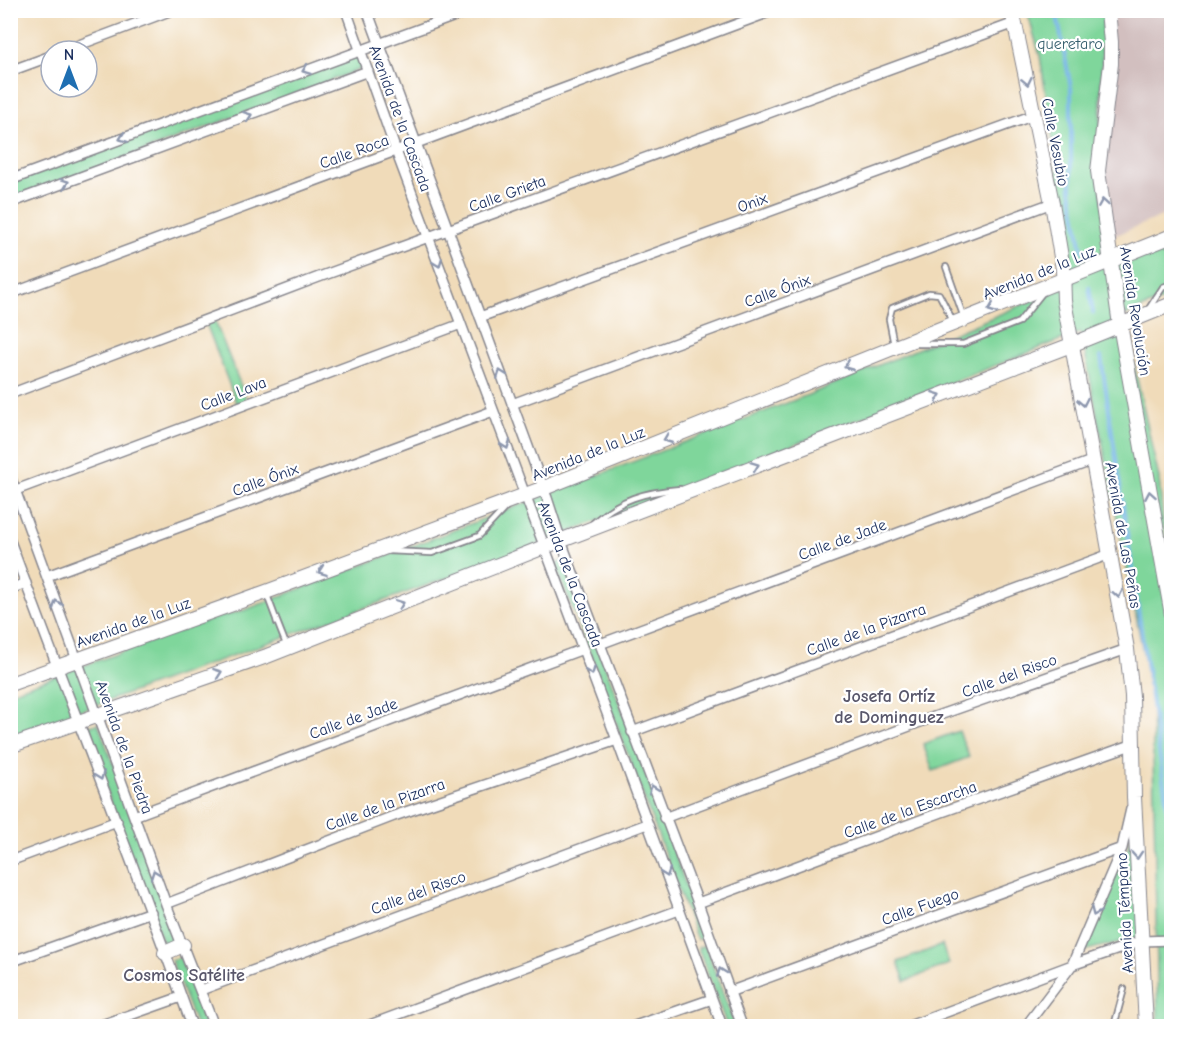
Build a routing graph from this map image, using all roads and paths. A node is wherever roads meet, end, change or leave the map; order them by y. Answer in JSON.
{"nodes":[{"id":1,"x":172,"y":10,"type":"edge"},
{"id":2,"x":346,"y":10,"type":"edge"},
{"id":3,"x":367,"y":10,"type":"edge"},
{"id":4,"x":471,"y":10,"type":"edge"},
{"id":5,"x":775,"y":10,"type":"edge"},
{"id":6,"x":1108,"y":10,"type":"edge"},
{"id":7,"x":1013,"y":17,"type":"edge"},
{"id":8,"x":95,"y":39,"type":"edge"},
{"id":9,"x":379,"y":45,"type":"junction"},
{"id":10,"x":361,"y":50,"type":"junction"},
{"id":11,"x":39,"y":60,"type":"edge"},
{"id":12,"x":10,"y":71,"type":"edge"},
{"id":13,"x":368,"y":71,"type":"junction"},
{"id":14,"x":1034,"y":115,"type":"junction"},
{"id":15,"x":416,"y":144,"type":"junction"},
{"id":16,"x":396,"y":151,"type":"junction"},
{"id":17,"x":10,"y":180,"type":"edge"},
{"id":18,"x":10,"y":203,"type":"edge"},
{"id":19,"x":1052,"y":203,"type":"junction"},
{"id":20,"x":448,"y":231,"type":"junction"},
{"id":21,"x":1172,"y":236,"type":"edge"},
{"id":22,"x":429,"y":237,"type":"junction"},
{"id":23,"x":1112,"y":266,"type":"junction"},
{"id":24,"x":946,"y":267,"type":"dead end"},
{"id":25,"x":1063,"y":281,"type":"junction"},
{"id":26,"x":1172,"y":284,"type":"edge"},
{"id":27,"x":1046,"y":287,"type":"junction"},
{"id":28,"x":10,"y":294,"type":"edge"},
{"id":29,"x":1172,"y":304,"type":"edge"},
{"id":30,"x":1145,"y":315,"type":"junction"},
{"id":31,"x":480,"y":317,"type":"junction"},
{"id":32,"x":959,"y":322,"type":"junction"},
{"id":33,"x":461,"y":324,"type":"junction"},
{"id":34,"x":1120,"y":325,"type":"junction"},
{"id":35,"x":1071,"y":338,"type":"junction"},
{"id":36,"x":898,"y":346,"type":"junction"},
{"id":37,"x":1172,"y":348,"type":"edge"},
{"id":38,"x":1172,"y":368,"type":"edge"},
{"id":39,"x":10,"y":394,"type":"edge"},
{"id":40,"x":512,"y":404,"type":"junction"},
{"id":41,"x":494,"y":411,"type":"junction"},
{"id":42,"x":1094,"y":460,"type":"junction"},
{"id":43,"x":10,"y":476,"type":"edge"},
{"id":44,"x":16,"y":490,"type":"junction"},
{"id":45,"x":546,"y":493,"type":"junction"},
{"id":46,"x":522,"y":499,"type":"junction"},
{"id":47,"x":10,"y":541,"type":"edge"},
{"id":48,"x":561,"y":541,"type":"junction"},
{"id":49,"x":544,"y":547,"type":"junction"},
{"id":50,"x":377,"y":551,"type":"junction"},
{"id":51,"x":1110,"y":554,"type":"junction"},
{"id":52,"x":47,"y":576,"type":"junction"},
{"id":53,"x":26,"y":583,"type":"junction"},
{"id":54,"x":10,"y":589,"type":"edge"},
{"id":55,"x":268,"y":599,"type":"junction"},
{"id":56,"x":1172,"y":615,"type":"edge"},
{"id":57,"x":600,"y":645,"type":"junction"},
{"id":58,"x":288,"y":648,"type":"junction"},
{"id":59,"x":1127,"y":649,"type":"junction"},
{"id":60,"x":583,"y":650,"type":"junction"},
{"id":61,"x":78,"y":659,"type":"junction"},
{"id":62,"x":57,"y":667,"type":"junction"},
{"id":63,"x":10,"y":684,"type":"edge"},
{"id":64,"x":99,"y":715,"type":"junction"},
{"id":65,"x":80,"y":722,"type":"junction"},
{"id":66,"x":632,"y":732,"type":"junction"},
{"id":67,"x":617,"y":740,"type":"junction"},
{"id":68,"x":1134,"y":744,"type":"junction"},
{"id":69,"x":10,"y":746,"type":"edge"},
{"id":70,"x":1134,"y":797,"type":"junction"},
{"id":71,"x":134,"y":816,"type":"junction"},
{"id":72,"x":664,"y":818,"type":"junction"},
{"id":73,"x":117,"y":821,"type":"junction"},
{"id":74,"x":647,"y":824,"type":"junction"},
{"id":75,"x":1122,"y":848,"type":"junction"},
{"id":76,"x":10,"y":861,"type":"edge"},
{"id":77,"x":698,"y":903,"type":"junction"},
{"id":78,"x":166,"y":904,"type":"junction"},
{"id":79,"x":679,"y":910,"type":"junction"},
{"id":80,"x":151,"y":912,"type":"junction"},
{"id":81,"x":709,"y":938,"type":"junction"},
{"id":82,"x":1172,"y":940,"type":"edge"},
{"id":83,"x":1142,"y":941,"type":"junction"},
{"id":84,"x":183,"y":945,"type":"junction"},
{"id":85,"x":692,"y":945,"type":"junction"},
{"id":86,"x":165,"y":953,"type":"junction"},
{"id":87,"x":10,"y":962,"type":"edge"},
{"id":88,"x":1072,"y":965,"type":"junction"},
{"id":89,"x":1124,"y":989,"type":"dead end"},
{"id":90,"x":201,"y":990,"type":"junction"},
{"id":91,"x":729,"y":992,"type":"junction"},
{"id":92,"x":181,"y":997,"type":"junction"},
{"id":93,"x":712,"y":999,"type":"junction"},
{"id":94,"x":99,"y":1026,"type":"edge"},
{"id":95,"x":192,"y":1026,"type":"edge"},
{"id":96,"x":214,"y":1026,"type":"edge"},
{"id":97,"x":367,"y":1026,"type":"edge"},
{"id":98,"x":635,"y":1026,"type":"edge"},
{"id":99,"x":722,"y":1026,"type":"edge"},
{"id":100,"x":742,"y":1026,"type":"edge"},
{"id":101,"x":909,"y":1026,"type":"edge"},
{"id":102,"x":1026,"y":1026,"type":"edge"},
{"id":103,"x":1114,"y":1026,"type":"edge"},
{"id":104,"x":1146,"y":1026,"type":"edge"}],
"edges":[{"from":1,"to":8,"type":"street"},
{"from":2,"to":10,"type":"street","name":"Avenida de la Cascada"},
{"from":3,"to":9,"type":"street","name":"Avenida de la Cascada"},
{"from":4,"to":9,"type":"street"},
{"from":5,"to":15,"type":"street","name":"Calle Roca"},
{"from":23,"to":6,"type":"main road","name":"Avenida Revolución","one_way":true},
{"from":7,"to":14,"type":"main road","name":"Calle Vesubio","one_way":true},
{"from":7,"to":20,"type":"street","name":"Calle Grieta"},
{"from":9,"to":10,"type":"street"},
{"from":9,"to":15,"type":"street","name":"Avenida de la Cascada"},
{"from":10,"to":13,"type":"street","name":"Avenida de la Cascada"},
{"from":10,"to":17,"type":"street","one_way":true},
{"from":11,"to":12,"type":"street"},
{"from":13,"to":16,"type":"street","name":"Avenida de la Cascada"},
{"from":18,"to":13,"type":"street","one_way":true},
{"from":14,"to":19,"type":"main road","name":"Calle Vesubio"},
{"from":14,"to":31,"type":"street","name":"Onix"},
{"from":15,"to":16,"type":"street","name":"Calle Roca"},
{"from":15,"to":20,"type":"street","name":"Avenida de la Cascada"},
{"from":16,"to":22,"type":"street","name":"Avenida de la Cascada"},
{"from":16,"to":28,"type":"street","name":"Calle Roca"},
{"from":19,"to":25,"type":"main road","name":"Calle Vesubio"},
{"from":19,"to":40,"type":"street","name":"Calle Ónix"},
{"from":20,"to":22,"type":"street","name":"Calle Grieta"},
{"from":20,"to":31,"type":"street","name":"Avenida de la Cascada"},
{"from":21,"to":23,"type":"main road","name":"Avenida de la Luz"},
{"from":22,"to":33,"type":"street","name":"Avenida de la Cascada","one_way":true},
{"from":22,"to":39,"type":"street","name":"Calle Grieta"},
{"from":23,"to":25,"type":"main road","name":"Avenida de la Luz"},
{"from":23,"to":34,"type":"main road","name":"Avenida Revolución"},
{"from":24,"to":32,"type":"lane"},
{"from":25,"to":27,"type":"main road","name":"Avenida de la Luz"},
{"from":25,"to":35,"type":"main road","name":"Avenida de Las Peñas"},
{"from":26,"to":30,"type":"lane"},
{"from":27,"to":32,"type":"main road","name":"Avenida de la Luz","one_way":true},
{"from":27,"to":36,"type":"lane"},
{"from":29,"to":30,"type":"main road"},
{"from":30,"to":34,"type":"main road"},
{"from":40,"to":31,"type":"street","name":"Avenida de la Cascada","one_way":true},
{"from":32,"to":36,"type":"main road","name":"Avenida de la Luz"},
{"from":32,"to":36,"type":"lane"},
{"from":33,"to":41,"type":"street","name":"Avenida de la Cascada"},
{"from":33,"to":44,"type":"street","name":"Calle Lava"},
{"from":34,"to":35,"type":"main road"},
{"from":56,"to":34,"type":"main road","name":"Avenida Revolución","one_way":true},
{"from":35,"to":42,"type":"main road","name":"Avenida de Las Peñas","one_way":true},
{"from":48,"to":35,"type":"main road","one_way":true},
{"from":36,"to":45,"type":"main road","name":"Avenida de la Luz","one_way":true},
{"from":37,"to":38,"type":"lane"},
{"from":40,"to":45,"type":"street","name":"Avenida de la Cascada"},
{"from":41,"to":46,"type":"street","name":"Avenida de la Cascada","one_way":true},
{"from":41,"to":52,"type":"street","name":"Calle Ónix"},
{"from":42,"to":51,"type":"main road","name":"Avenida de Las Peñas"},
{"from":42,"to":57,"type":"street","name":"Calle de Jade"},
{"from":43,"to":44,"type":"street","name":"Avenida de la Piedra"},
{"from":44,"to":52,"type":"street","name":"Avenida de la Piedra"},
{"from":45,"to":46,"type":"main road","name":"Avenida de la Luz"},
{"from":45,"to":48,"type":"street","name":"Avenida de la Cascada"},
{"from":46,"to":49,"type":"street","name":"Avenida de la Cascada"},
{"from":46,"to":50,"type":"main road","name":"Avenida de la Luz"},
{"from":46,"to":50,"type":"lane"},
{"from":47,"to":53,"type":"street","name":"Avenida de la Piedra"},
{"from":48,"to":49,"type":"main road"},
{"from":48,"to":57,"type":"street","name":"Avenida de la Cascada"},
{"from":58,"to":49,"type":"main road","one_way":true},
{"from":49,"to":60,"type":"street","name":"Avenida de la Cascada"},
{"from":50,"to":55,"type":"main road","name":"Avenida de la Luz","one_way":true},
{"from":51,"to":59,"type":"main road","name":"Avenida de Las Peñas","one_way":true},
{"from":51,"to":66,"type":"street","name":"Calle de la Pizarra"},
{"from":61,"to":52,"type":"street","name":"Avenida de la Piedra","one_way":true},
{"from":53,"to":54,"type":"street"},
{"from":53,"to":62,"type":"street","name":"Avenida de la Piedra"},
{"from":55,"to":58,"type":"lane"},
{"from":55,"to":61,"type":"main road","name":"Avenida de la Luz"},
{"from":57,"to":66,"type":"street","name":"Avenida de la Cascada"},
{"from":64,"to":58,"type":"main road","one_way":true},
{"from":59,"to":68,"type":"main road","name":"Avenida de Las Peñas"},
{"from":59,"to":72,"type":"street","name":"Calle del Risco"},
{"from":60,"to":67,"type":"street","name":"Avenida de la Cascada","one_way":true},
{"from":60,"to":71,"type":"street","name":"Calle de Jade"},
{"from":61,"to":62,"type":"main road","name":"Avenida de la Luz"},
{"from":61,"to":64,"type":"street","name":"Avenida de la Piedra"},
{"from":62,"to":63,"type":"main road","name":"Avenida de la Luz"},
{"from":62,"to":65,"type":"street","name":"Avenida de la Piedra"},
{"from":64,"to":65,"type":"main road"},
{"from":64,"to":71,"type":"street","name":"Avenida de la Piedra"},
{"from":65,"to":69,"type":"main road"},
{"from":65,"to":73,"type":"street","name":"Avenida de la Piedra","one_way":true},
{"from":72,"to":66,"type":"street","name":"Avenida de la Cascada","one_way":true},
{"from":67,"to":74,"type":"street","name":"Avenida de la Cascada"},
{"from":67,"to":78,"type":"street","name":"Calle de la Pizarra"},
{"from":68,"to":70,"type":"main road","name":"Avenida de Las Peñas"},
{"from":68,"to":77,"type":"street","name":"Calle de la Escarcha"},
{"from":70,"to":75,"type":"street"},
{"from":70,"to":83,"type":"main road","name":"Avenida Témpano","one_way":true},
{"from":78,"to":71,"type":"street","name":"Avenida de la Piedra","one_way":true},
{"from":72,"to":77,"type":"street","name":"Avenida de la Cascada"},
{"from":73,"to":76,"type":"street"},
{"from":73,"to":80,"type":"street","name":"Avenida de la Piedra"},
{"from":74,"to":79,"type":"street","name":"Avenida de la Cascada","one_way":true},
{"from":74,"to":90,"type":"street","name":"Calle del Risco"},
{"from":75,"to":88,"type":"street","one_way":true},
{"from":75,"to":91,"type":"street","name":"Calle Fuego"},
{"from":77,"to":81,"type":"street","name":"Avenida de la Cascada"},
{"from":78,"to":84,"type":"street","name":"Avenida de la Piedra"},
{"from":79,"to":85,"type":"street","name":"Avenida de la Cascada"},
{"from":79,"to":97,"type":"street"},
{"from":80,"to":86,"type":"street","name":"Avenida de la Piedra"},
{"from":80,"to":87,"type":"street"},
{"from":81,"to":85,"type":"street"},
{"from":91,"to":81,"type":"street","name":"Avenida de la Cascada","one_way":true},
{"from":82,"to":83,"type":"street"},
{"from":83,"to":88,"type":"street"},
{"from":83,"to":104,"type":"main road","name":"Avenida Témpano"},
{"from":84,"to":86,"type":"main road"},
{"from":84,"to":90,"type":"street","name":"Avenida de la Piedra"},
{"from":85,"to":93,"type":"street","name":"Avenida de la Cascada"},
{"from":86,"to":92,"type":"street","name":"Avenida de la Piedra"},
{"from":88,"to":101,"type":"street"},
{"from":88,"to":102,"type":"street"},
{"from":89,"to":103,"type":"lane"},
{"from":90,"to":96,"type":"street","name":"Avenida de la Piedra"},
{"from":91,"to":100,"type":"street","name":"Avenida de la Cascada"},
{"from":92,"to":94,"type":"street"},
{"from":92,"to":95,"type":"street","name":"Avenida de la Piedra"},
{"from":93,"to":98,"type":"street"},
{"from":93,"to":99,"type":"street","name":"Avenida de la Cascada"}]}
